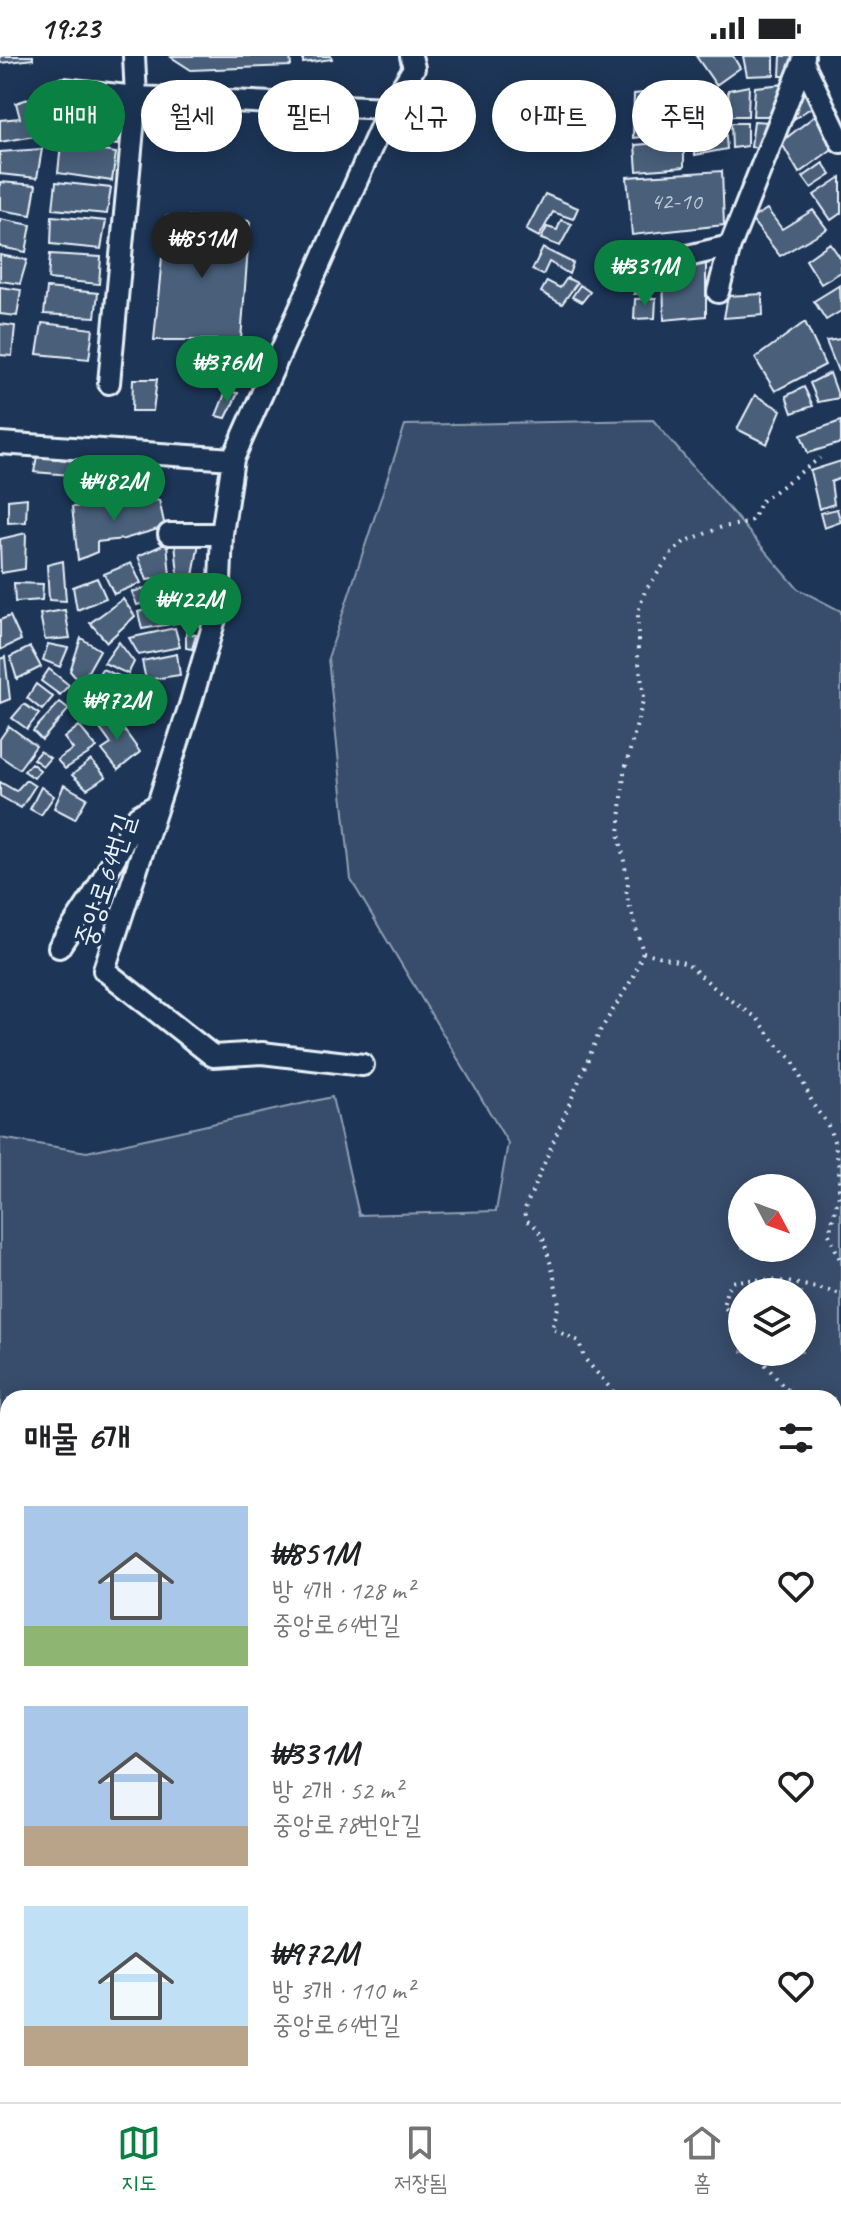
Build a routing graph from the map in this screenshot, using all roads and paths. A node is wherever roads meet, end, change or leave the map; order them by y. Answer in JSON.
{"nodes":[{"id":1,"x":134,"y":56,"type":"edge"},
{"id":2,"x":411,"y":56,"type":"edge"},
{"id":3,"x":804,"y":59,"type":"edge"},
{"id":4,"x":406,"y":80,"type":"edge"},
{"id":5,"x":125,"y":96,"type":"edge"},
{"id":6,"x":136,"y":97,"type":"junction"},
{"id":7,"x":375,"y":107,"type":"edge"},
{"id":8,"x":375,"y":140,"type":"edge"},
{"id":9,"x":841,"y":142,"type":"edge"},
{"id":10,"x":730,"y":246,"type":"junction"},
{"id":11,"x":637,"y":268,"type":"dead end"},
{"id":12,"x":718,"y":292,"type":"dead end"},
{"id":13,"x":109,"y":383,"type":"dead end"},
{"id":14,"x":0,"y":443,"type":"edge"},
{"id":15,"x":820,"y":458,"type":"dead end"},
{"id":16,"x":233,"y":459,"type":"junction"},
{"id":17,"x":169,"y":534,"type":"dead end"},
{"id":18,"x":222,"y":534,"type":"junction"},
{"id":19,"x":157,"y":805,"type":"junction"},
{"id":20,"x":59,"y":947,"type":"dead end"},
{"id":21,"x":643,"y":952,"type":"junction"},
{"id":22,"x":363,"y":1065,"type":"dead end"},
{"id":23,"x":841,"y":1262,"type":"edge"},
{"id":24,"x":728,"y":1288,"type":"edge"},
{"id":25,"x":816,"y":1288,"type":"edge"},
{"id":26,"x":841,"y":1294,"type":"edge"},
{"id":27,"x":728,"y":1310,"type":"edge"},
{"id":28,"x":767,"y":1366,"type":"edge"},
{"id":29,"x":612,"y":1390,"type":"edge"},
{"id":30,"x":788,"y":1390,"type":"edge"}],
"edges":[{"from":1,"to":6,"type":"street"},
{"from":2,"to":4,"type":"street","name":"중앙로64번길"},
{"from":3,"to":9,"type":"street"},
{"from":3,"to":10,"type":"street"},
{"from":5,"to":6,"type":"street"},
{"from":6,"to":7,"type":"street"},
{"from":6,"to":13,"type":"street"},
{"from":8,"to":16,"type":"street","name":"중앙로64번길"},
{"from":10,"to":11,"type":"street"},
{"from":10,"to":12,"type":"street"},
{"from":14,"to":16,"type":"street"},
{"from":15,"to":21,"type":"path"},
{"from":16,"to":18,"type":"street","name":"중앙로64번길"},
{"from":17,"to":18,"type":"street"},
{"from":18,"to":19,"type":"street","name":"중앙로64번길"},
{"from":19,"to":20,"type":"street","name":"중앙로64번길"},
{"from":19,"to":22,"type":"street","name":"중앙로64번길"},
{"from":21,"to":23,"type":"path"},
{"from":21,"to":29,"type":"path"},
{"from":24,"to":27,"type":"path"},
{"from":25,"to":26,"type":"path"},
{"from":28,"to":30,"type":"path"}]}
